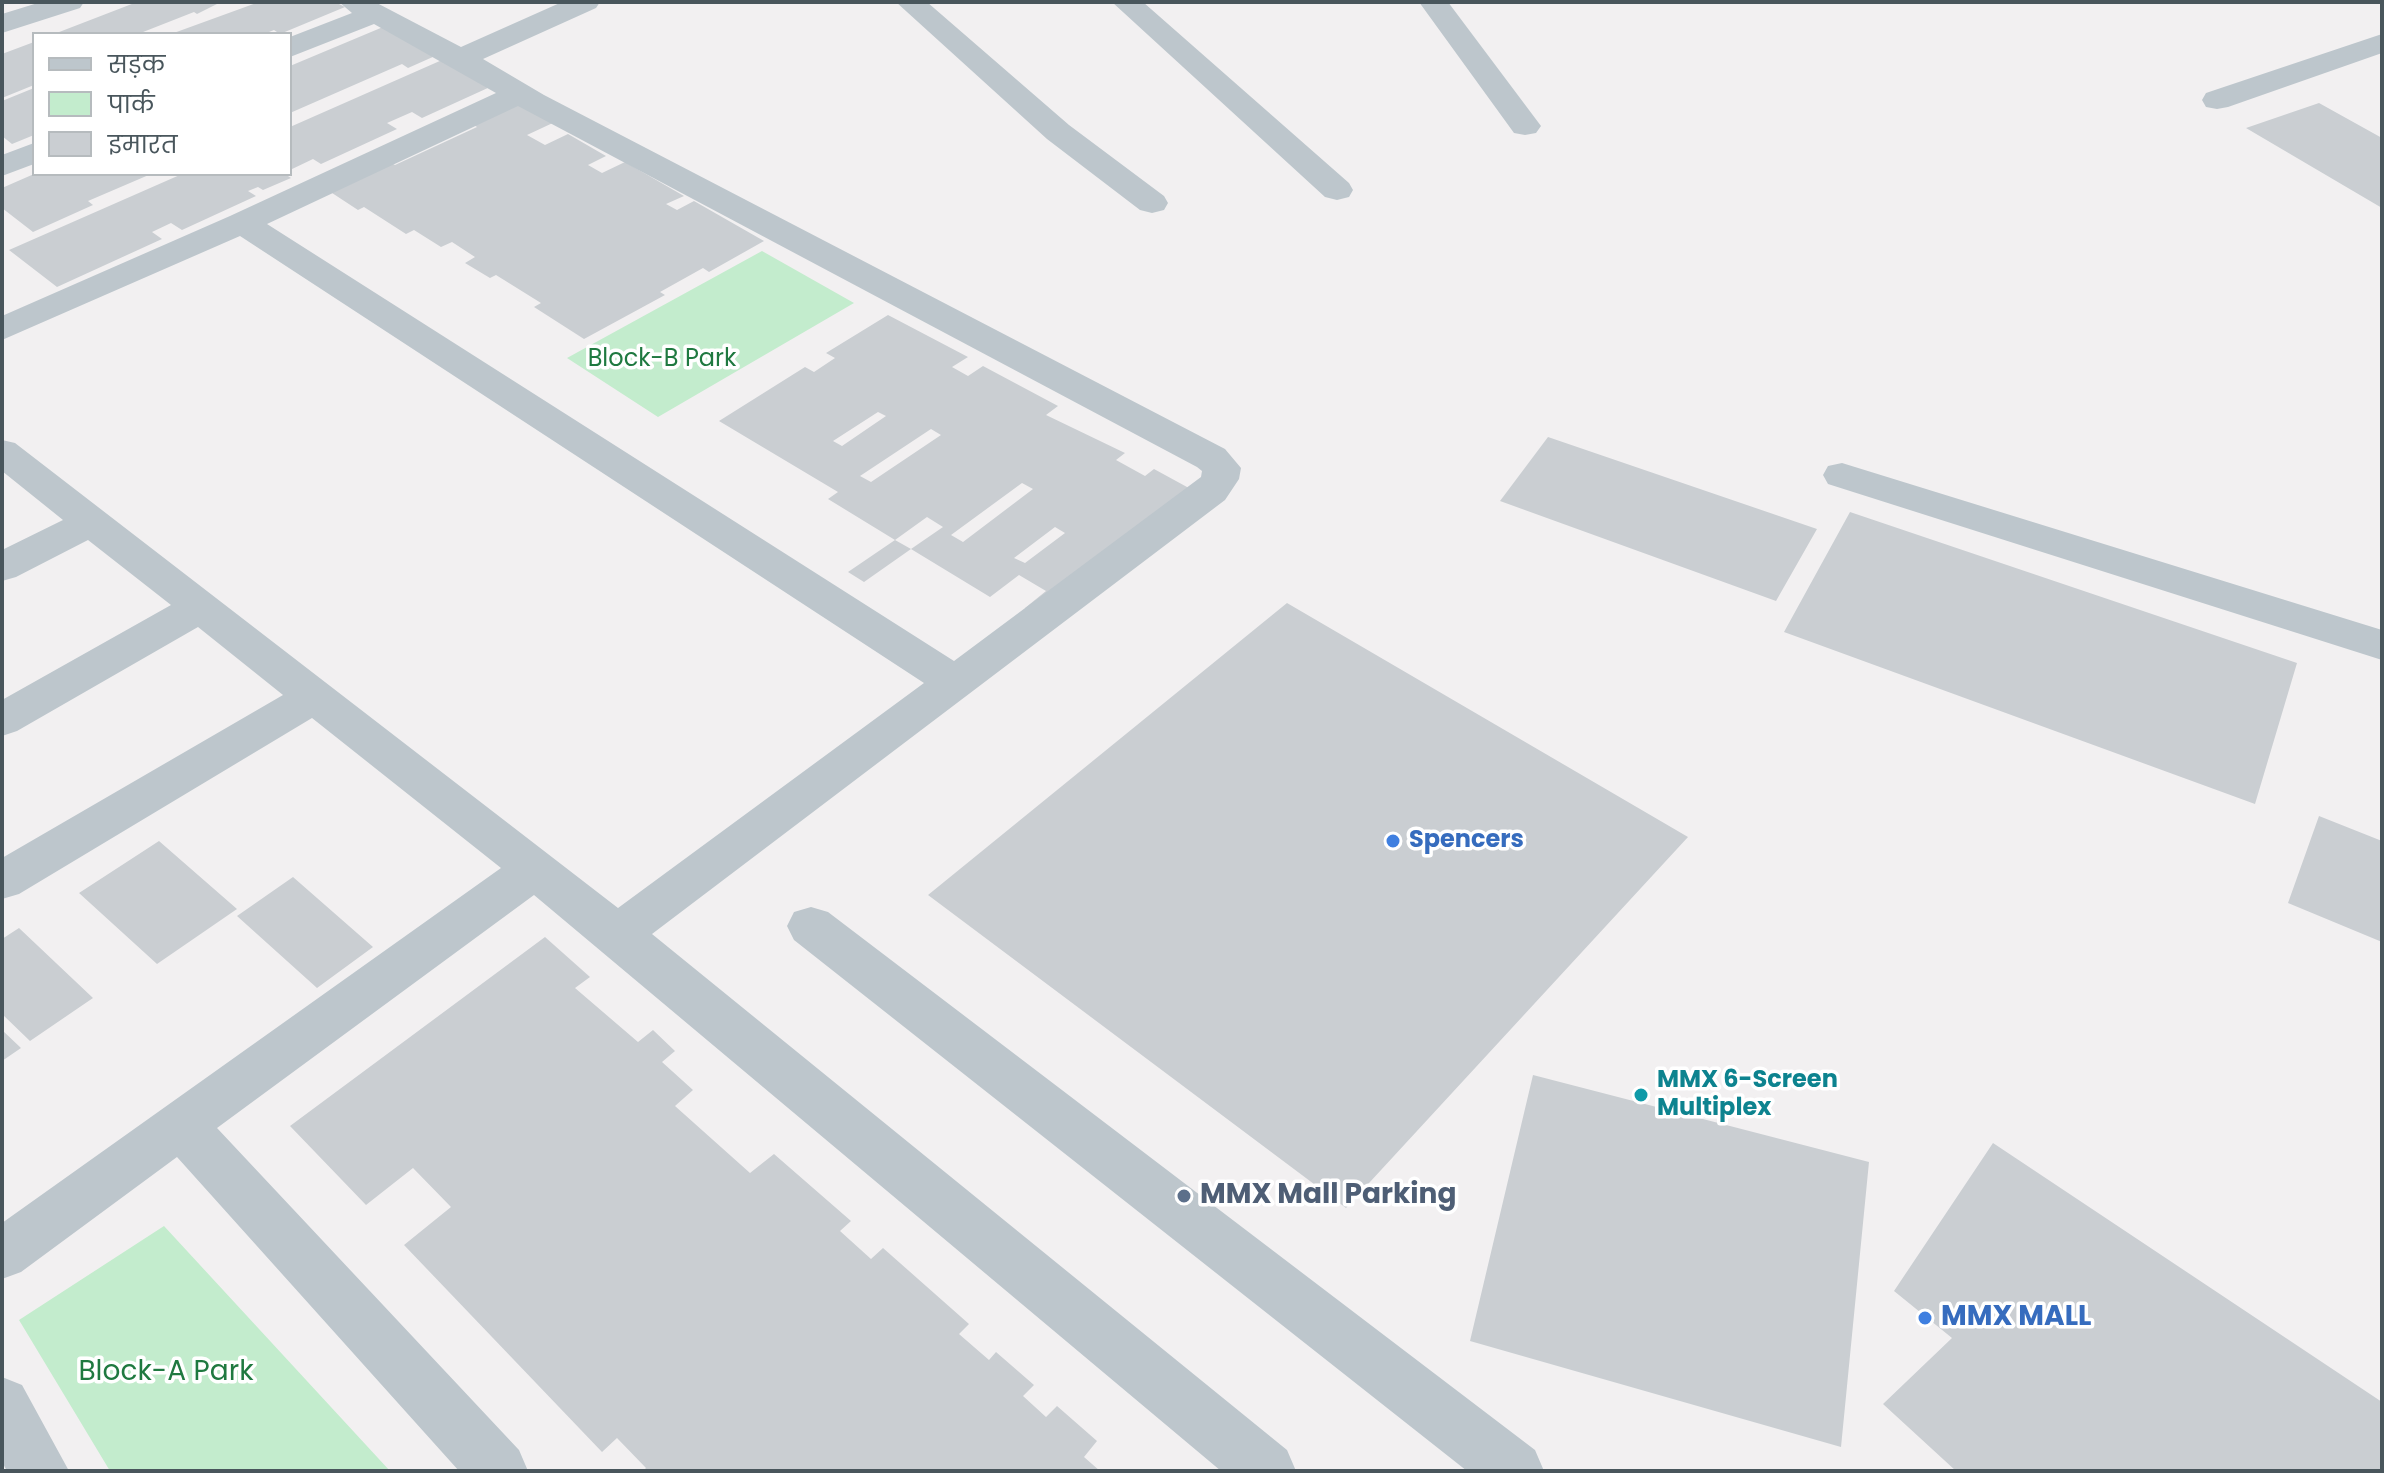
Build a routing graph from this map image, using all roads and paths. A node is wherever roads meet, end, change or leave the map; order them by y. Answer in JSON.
{"nodes":[{"id":1,"x":70,"y":2,"type":"edge"},
{"id":2,"x":586,"y":2,"type":"edge"},
{"id":3,"x":910,"y":2,"type":"edge"},
{"id":4,"x":1126,"y":2,"type":"edge"},
{"id":5,"x":1433,"y":2,"type":"edge"},
{"id":6,"x":364,"y":8,"type":"edge"},
{"id":7,"x":2,"y":24,"type":"edge"},
{"id":8,"x":2382,"y":43,"type":"edge"},
{"id":9,"x":292,"y":47,"type":"edge"},
{"id":10,"x":460,"y":58,"type":"junction"},
{"id":11,"x":518,"y":94,"type":"junction"},
{"id":12,"x":2217,"y":100,"type":"dead end"},
{"id":13,"x":1525,"y":126,"type":"dead end"},
{"id":14,"x":32,"y":154,"type":"edge"},
{"id":15,"x":2,"y":166,"type":"edge"},
{"id":16,"x":1337,"y":190,"type":"dead end"},
{"id":17,"x":1152,"y":203,"type":"dead end"},
{"id":18,"x":242,"y":223,"type":"junction"},
{"id":19,"x":2,"y":329,"type":"edge"},
{"id":20,"x":2,"y":452,"type":"edge"},
{"id":21,"x":1842,"y":475,"type":"dead end"},
{"id":22,"x":91,"y":522,"type":"junction"},
{"id":23,"x":2,"y":567,"type":"edge"},
{"id":24,"x":200,"y":607,"type":"junction"},
{"id":25,"x":2382,"y":645,"type":"edge"},
{"id":26,"x":954,"y":682,"type":"junction"},
{"id":27,"x":314,"y":697,"type":"junction"},
{"id":28,"x":2,"y":720,"type":"edge"},
{"id":29,"x":535,"y":869,"type":"junction"},
{"id":30,"x":2,"y":881,"type":"edge"},
{"id":31,"x":811,"y":926,"type":"dead end"},
{"id":32,"x":618,"y":934,"type":"junction"},
{"id":33,"x":181,"y":1125,"type":"junction"},
{"id":34,"x":2,"y":1254,"type":"edge"},
{"id":35,"x":2,"y":1405,"type":"edge"},
{"id":36,"x":39,"y":1471,"type":"edge"},
{"id":37,"x":498,"y":1471,"type":"edge"},
{"id":38,"x":1266,"y":1471,"type":"edge"},
{"id":39,"x":1514,"y":1471,"type":"edge"}],
"edges":[{"from":1,"to":7,"type":"street"},
{"from":2,"to":10,"type":"street"},
{"from":3,"to":17,"type":"street"},
{"from":4,"to":16,"type":"street"},
{"from":5,"to":13,"type":"street"},
{"from":6,"to":9,"type":"street"},
{"from":6,"to":10,"type":"street"},
{"from":8,"to":12,"type":"street"},
{"from":10,"to":11,"type":"street"},
{"from":11,"to":18,"type":"street"},
{"from":11,"to":26,"type":"street"},
{"from":14,"to":15,"type":"street"},
{"from":18,"to":19,"type":"street"},
{"from":18,"to":26,"type":"street"},
{"from":20,"to":22,"type":"street"},
{"from":21,"to":25,"type":"street"},
{"from":22,"to":23,"type":"street"},
{"from":22,"to":24,"type":"street"},
{"from":24,"to":27,"type":"street"},
{"from":24,"to":28,"type":"street"},
{"from":26,"to":32,"type":"street"},
{"from":27,"to":29,"type":"street"},
{"from":27,"to":30,"type":"street"},
{"from":29,"to":32,"type":"street"},
{"from":29,"to":33,"type":"street"},
{"from":31,"to":39,"type":"street"},
{"from":32,"to":38,"type":"street"},
{"from":33,"to":34,"type":"street"},
{"from":33,"to":37,"type":"street"},
{"from":35,"to":36,"type":"street"}]}
